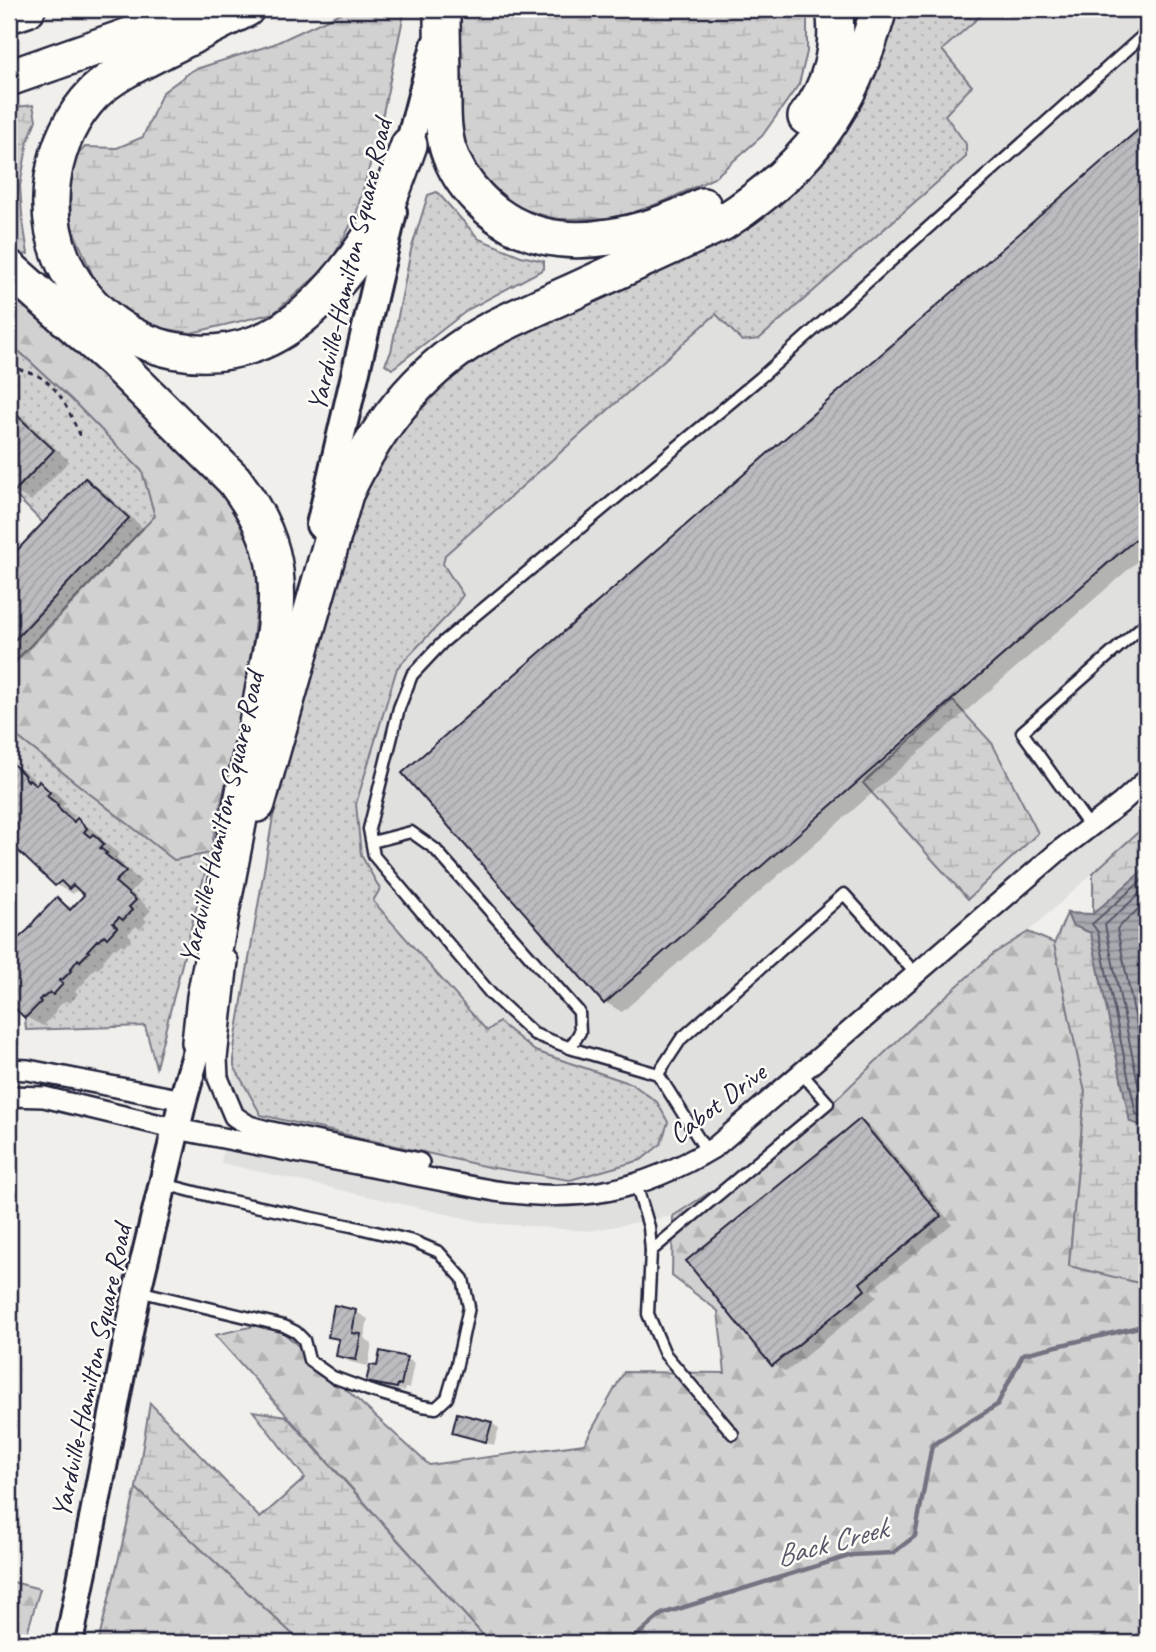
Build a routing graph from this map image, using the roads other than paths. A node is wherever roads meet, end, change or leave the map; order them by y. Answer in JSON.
{"nodes":[{"id":1,"x":27,"y":9,"type":"edge"},
{"id":2,"x":207,"y":9,"type":"edge"},
{"id":3,"x":246,"y":9,"type":"edge"},
{"id":4,"x":834,"y":9,"type":"edge"},
{"id":5,"x":879,"y":9,"type":"edge"},
{"id":6,"x":443,"y":12,"type":"edge"},
{"id":7,"x":9,"y":15,"type":"edge"},
{"id":8,"x":1147,"y":32,"type":"edge"},
{"id":9,"x":9,"y":78,"type":"edge"},
{"id":10,"x":409,"y":145,"type":"junction"},
{"id":11,"x":9,"y":268,"type":"edge"},
{"id":12,"x":1147,"y":622,"type":"edge"},
{"id":13,"x":1147,"y":779,"type":"edge"},
{"id":14,"x":257,"y":804,"type":"junction"},
{"id":15,"x":1090,"y":827,"type":"junction"},
{"id":16,"x":372,"y":842,"type":"junction"},
{"id":17,"x":234,"y":908,"type":"junction"},
{"id":18,"x":916,"y":974,"type":"junction"},
{"id":19,"x":200,"y":1042,"type":"junction"},
{"id":20,"x":570,"y":1048,"type":"junction"},
{"id":21,"x":9,"y":1069,"type":"edge"},
{"id":22,"x":801,"y":1073,"type":"junction"},
{"id":23,"x":658,"y":1074,"type":"junction"},
{"id":24,"x":9,"y":1096,"type":"edge"},
{"id":25,"x":183,"y":1100,"type":"junction"},
{"id":26,"x":177,"y":1129,"type":"junction"},
{"id":27,"x":708,"y":1152,"type":"junction"},
{"id":28,"x":163,"y":1184,"type":"junction"},
{"id":29,"x":636,"y":1184,"type":"junction"},
{"id":30,"x":495,"y":1191,"type":"junction"},
{"id":31,"x":651,"y":1251,"type":"junction"},
{"id":32,"x":137,"y":1291,"type":"junction"},
{"id":33,"x":733,"y":1434,"type":"dead end"},
{"id":34,"x":69,"y":1643,"type":"edge"}],
"edges":[{"from":1,"to":7,"type":"highway"},
{"from":2,"to":9,"type":"highway"},
{"from":3,"to":10,"type":"highway"},
{"from":4,"to":6,"type":"highway"},
{"from":5,"to":14,"type":"highway"},
{"from":6,"to":10,"type":"street","name":"Yardville-Hamilton Square Road"},
{"from":8,"to":16,"type":"lane"},
{"from":10,"to":14,"type":"street","name":"Yardville-Hamilton Square Road"},
{"from":11,"to":19,"type":"highway"},
{"from":12,"to":15,"type":"lane"},
{"from":13,"to":15,"type":"street","name":"Cabot Drive"},
{"from":14,"to":17,"type":"street","name":"Yardville-Hamilton Square Road"},
{"from":15,"to":18,"type":"street","name":"Cabot Drive"},
{"from":16,"to":20,"type":"lane"},
{"from":16,"to":20,"type":"lane"},
{"from":17,"to":19,"type":"street","name":"Yardville-Hamilton Square Road"},
{"from":17,"to":30,"type":"street"},
{"from":18,"to":22,"type":"street","name":"Cabot Drive"},
{"from":18,"to":23,"type":"lane"},
{"from":19,"to":25,"type":"street","name":"Yardville-Hamilton Square Road"},
{"from":20,"to":23,"type":"lane"},
{"from":21,"to":25,"type":"street"},
{"from":22,"to":27,"type":"street","name":"Cabot Drive"},
{"from":22,"to":31,"type":"lane"},
{"from":23,"to":27,"type":"lane"},
{"from":24,"to":26,"type":"street","name":"Cabot Drive"},
{"from":25,"to":26,"type":"street","name":"Yardville-Hamilton Square Road"},
{"from":26,"to":28,"type":"street","name":"Yardville-Hamilton Square Road"},
{"from":26,"to":30,"type":"street","name":"Cabot Drive"},
{"from":27,"to":29,"type":"street","name":"Cabot Drive"},
{"from":28,"to":32,"type":"street","name":"Yardville-Hamilton Square Road"},
{"from":28,"to":32,"type":"lane"},
{"from":29,"to":30,"type":"street","name":"Cabot Drive"},
{"from":29,"to":31,"type":"lane"},
{"from":31,"to":33,"type":"lane"},
{"from":32,"to":34,"type":"street","name":"Yardville-Hamilton Square Road"}]}
